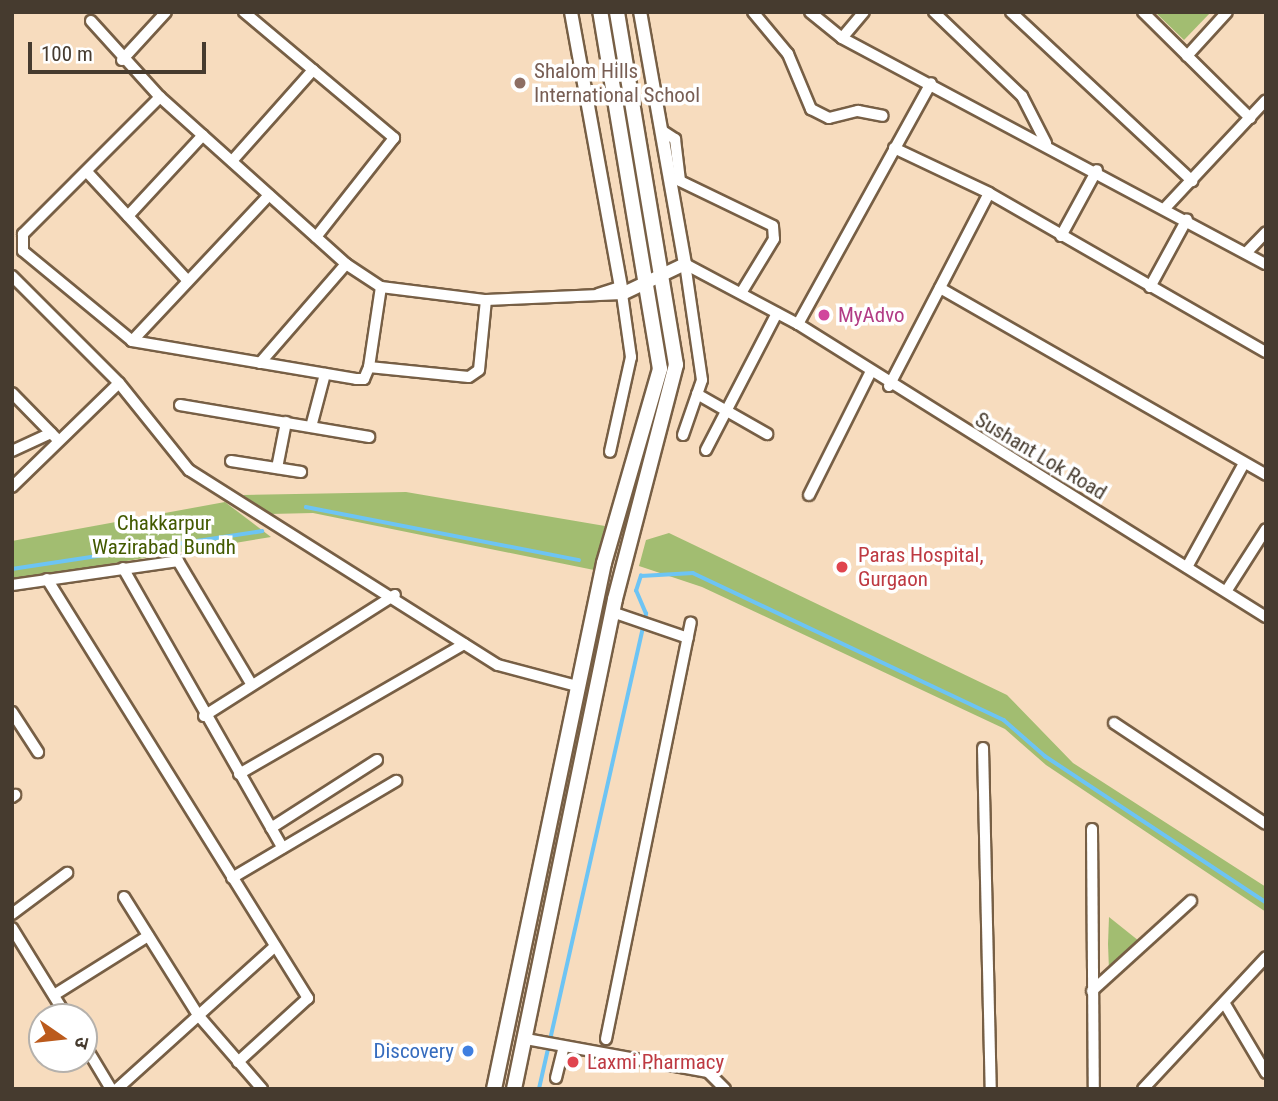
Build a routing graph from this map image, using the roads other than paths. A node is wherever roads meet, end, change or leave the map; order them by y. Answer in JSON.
{"nodes":[{"id":1,"x":166,"y":12,"type":"edge"},
{"id":2,"x":244,"y":12,"type":"edge"},
{"id":3,"x":571,"y":12,"type":"edge"},
{"id":4,"x":600,"y":12,"type":"edge"},
{"id":5,"x":617,"y":12,"type":"edge"},
{"id":6,"x":640,"y":12,"type":"edge"},
{"id":7,"x":753,"y":12,"type":"edge"},
{"id":8,"x":810,"y":12,"type":"edge"},
{"id":9,"x":864,"y":12,"type":"edge"},
{"id":10,"x":934,"y":12,"type":"edge"},
{"id":11,"x":1011,"y":12,"type":"edge"},
{"id":12,"x":1143,"y":12,"type":"edge"},
{"id":13,"x":1227,"y":12,"type":"edge"},
{"id":14,"x":90,"y":21,"type":"dead end"},
{"id":15,"x":842,"y":38,"type":"junction"},
{"id":16,"x":1187,"y":56,"type":"junction"},
{"id":17,"x":122,"y":60,"type":"junction"},
{"id":18,"x":313,"y":70,"type":"junction"},
{"id":19,"x":931,"y":83,"type":"junction"},
{"id":20,"x":160,"y":97,"type":"junction"},
{"id":21,"x":1266,"y":100,"type":"edge"},
{"id":22,"x":883,"y":116,"type":"dead end"},
{"id":23,"x":1250,"y":118,"type":"junction"},
{"id":24,"x":661,"y":130,"type":"junction"},
{"id":25,"x":203,"y":135,"type":"junction"},
{"id":26,"x":1047,"y":144,"type":"junction"},
{"id":27,"x":894,"y":148,"type":"junction"},
{"id":28,"x":232,"y":162,"type":"junction"},
{"id":29,"x":1097,"y":170,"type":"junction"},
{"id":30,"x":89,"y":173,"type":"junction"},
{"id":31,"x":1192,"y":181,"type":"junction"},
{"id":32,"x":989,"y":193,"type":"junction"},
{"id":33,"x":269,"y":195,"type":"junction"},
{"id":34,"x":1166,"y":207,"type":"junction"},
{"id":35,"x":128,"y":216,"type":"junction"},
{"id":36,"x":1187,"y":219,"type":"junction"},
{"id":37,"x":1266,"y":232,"type":"edge"},
{"id":38,"x":1061,"y":236,"type":"junction"},
{"id":39,"x":316,"y":237,"type":"junction"},
{"id":40,"x":1246,"y":253,"type":"junction"},
{"id":41,"x":346,"y":264,"type":"junction"},
{"id":42,"x":685,"y":264,"type":"junction"},
{"id":43,"x":1266,"y":264,"type":"edge"},
{"id":44,"x":664,"y":271,"type":"junction"},
{"id":45,"x":12,"y":276,"type":"edge"},
{"id":46,"x":187,"y":280,"type":"junction"},
{"id":47,"x":648,"y":280,"type":"junction"},
{"id":48,"x":381,"y":287,"type":"junction"},
{"id":49,"x":1150,"y":287,"type":"junction"},
{"id":50,"x":940,"y":288,"type":"junction"},
{"id":51,"x":621,"y":290,"type":"junction"},
{"id":52,"x":741,"y":293,"type":"junction"},
{"id":53,"x":486,"y":300,"type":"junction"},
{"id":54,"x":777,"y":313,"type":"junction"},
{"id":55,"x":798,"y":324,"type":"junction"},
{"id":56,"x":132,"y":341,"type":"junction"},
{"id":57,"x":1266,"y":352,"type":"edge"},
{"id":58,"x":260,"y":362,"type":"junction"},
{"id":59,"x":369,"y":367,"type":"junction"},
{"id":60,"x":870,"y":373,"type":"junction"},
{"id":61,"x":325,"y":374,"type":"junction"},
{"id":62,"x":119,"y":383,"type":"junction"},
{"id":63,"x":889,"y":386,"type":"junction"},
{"id":64,"x":12,"y":393,"type":"edge"},
{"id":65,"x":697,"y":394,"type":"junction"},
{"id":66,"x":180,"y":405,"type":"dead end"},
{"id":67,"x":726,"y":411,"type":"junction"},
{"id":68,"x":286,"y":422,"type":"junction"},
{"id":69,"x":311,"y":427,"type":"junction"},
{"id":70,"x":683,"y":435,"type":"dead end"},
{"id":71,"x":767,"y":435,"type":"dead end"},
{"id":72,"x":54,"y":436,"type":"junction"},
{"id":73,"x":369,"y":437,"type":"dead end"},
{"id":74,"x":706,"y":450,"type":"dead end"},
{"id":75,"x":12,"y":451,"type":"edge"},
{"id":76,"x":610,"y":453,"type":"dead end"},
{"id":77,"x":231,"y":461,"type":"dead end"},
{"id":78,"x":1243,"y":465,"type":"junction"},
{"id":79,"x":277,"y":468,"type":"junction"},
{"id":80,"x":301,"y":472,"type":"dead end"},
{"id":81,"x":1266,"y":475,"type":"edge"},
{"id":82,"x":12,"y":487,"type":"edge"},
{"id":83,"x":809,"y":495,"type":"dead end"},
{"id":84,"x":1266,"y":529,"type":"edge"},
{"id":85,"x":1187,"y":567,"type":"junction"},
{"id":86,"x":123,"y":568,"type":"junction"},
{"id":87,"x":47,"y":579,"type":"junction"},
{"id":88,"x":12,"y":585,"type":"edge"},
{"id":89,"x":1227,"y":590,"type":"junction"},
{"id":90,"x":395,"y":595,"type":"junction"},
{"id":91,"x":612,"y":612,"type":"junction"},
{"id":92,"x":1266,"y":617,"type":"edge"},
{"id":93,"x":691,"y":623,"type":"dead end"},
{"id":94,"x":688,"y":638,"type":"junction"},
{"id":95,"x":464,"y":644,"type":"junction"},
{"id":96,"x":252,"y":685,"type":"junction"},
{"id":97,"x":577,"y":686,"type":"junction"},
{"id":98,"x":12,"y":712,"type":"edge"},
{"id":99,"x":204,"y":716,"type":"junction"},
{"id":100,"x":1114,"y":723,"type":"dead end"},
{"id":101,"x":984,"y":748,"type":"dead end"},
{"id":102,"x":38,"y":752,"type":"dead end"},
{"id":103,"x":377,"y":760,"type":"dead end"},
{"id":104,"x":239,"y":774,"type":"junction"},
{"id":105,"x":396,"y":781,"type":"dead end"},
{"id":106,"x":1266,"y":824,"type":"edge"},
{"id":107,"x":271,"y":828,"type":"junction"},
{"id":108,"x":1091,"y":830,"type":"dead end"},
{"id":109,"x":283,"y":848,"type":"junction"},
{"id":110,"x":67,"y":873,"type":"dead end"},
{"id":111,"x":232,"y":878,"type":"junction"},
{"id":112,"x":124,"y":897,"type":"dead end"},
{"id":113,"x":1191,"y":901,"type":"dead end"},
{"id":114,"x":12,"y":914,"type":"edge"},
{"id":115,"x":12,"y":928,"type":"edge"},
{"id":116,"x":148,"y":936,"type":"junction"},
{"id":117,"x":275,"y":946,"type":"junction"},
{"id":118,"x":1266,"y":957,"type":"edge"},
{"id":119,"x":1093,"y":991,"type":"junction"},
{"id":120,"x":54,"y":995,"type":"junction"},
{"id":121,"x":59,"y":1003,"type":"edge"},
{"id":122,"x":1225,"y":1004,"type":"junction"},
{"id":123,"x":198,"y":1015,"type":"junction"},
{"id":124,"x":606,"y":1039,"type":"dead end"},
{"id":125,"x":531,"y":1042,"type":"junction"},
{"id":126,"x":559,"y":1049,"type":"junction"},
{"id":127,"x":238,"y":1062,"type":"junction"},
{"id":128,"x":98,"y":1067,"type":"edge"},
{"id":129,"x":1266,"y":1073,"type":"edge"},
{"id":130,"x":556,"y":1078,"type":"dead end"},
{"id":131,"x":111,"y":1089,"type":"edge"},
{"id":132,"x":117,"y":1089,"type":"edge"},
{"id":133,"x":262,"y":1089,"type":"edge"},
{"id":134,"x":494,"y":1089,"type":"edge"},
{"id":135,"x":514,"y":1089,"type":"edge"},
{"id":136,"x":725,"y":1089,"type":"edge"},
{"id":137,"x":991,"y":1089,"type":"edge"},
{"id":138,"x":1094,"y":1089,"type":"edge"},
{"id":139,"x":1143,"y":1089,"type":"edge"}],
"edges":[{"from":1,"to":17,"type":"street"},
{"from":2,"to":18,"type":"street"},
{"from":3,"to":51,"type":"street"},
{"from":4,"to":47,"type":"main road"},
{"from":5,"to":44,"type":"main road"},
{"from":6,"to":24,"type":"street"},
{"from":7,"to":22,"type":"street"},
{"from":8,"to":15,"type":"street"},
{"from":9,"to":15,"type":"street"},
{"from":10,"to":26,"type":"street"},
{"from":11,"to":31,"type":"street"},
{"from":12,"to":16,"type":"street"},
{"from":13,"to":16,"type":"street"},
{"from":14,"to":17,"type":"street"},
{"from":15,"to":19,"type":"street"},
{"from":16,"to":23,"type":"street"},
{"from":17,"to":20,"type":"street"},
{"from":18,"to":28,"type":"street"},
{"from":18,"to":39,"type":"street"},
{"from":19,"to":26,"type":"street"},
{"from":19,"to":27,"type":"street"},
{"from":20,"to":25,"type":"street"},
{"from":20,"to":30,"type":"street"},
{"from":21,"to":23,"type":"street"},
{"from":23,"to":31,"type":"street"},
{"from":24,"to":42,"type":"street"},
{"from":24,"to":52,"type":"street"},
{"from":25,"to":28,"type":"street"},
{"from":25,"to":35,"type":"street"},
{"from":26,"to":29,"type":"street"},
{"from":27,"to":32,"type":"street"},
{"from":27,"to":55,"type":"street"},
{"from":28,"to":33,"type":"street"},
{"from":29,"to":34,"type":"street"},
{"from":29,"to":38,"type":"street"},
{"from":30,"to":35,"type":"street"},
{"from":30,"to":56,"type":"street"},
{"from":31,"to":34,"type":"street"},
{"from":32,"to":38,"type":"street"},
{"from":32,"to":50,"type":"street"},
{"from":33,"to":39,"type":"street"},
{"from":33,"to":46,"type":"street"},
{"from":34,"to":36,"type":"street"},
{"from":35,"to":46,"type":"street"},
{"from":36,"to":40,"type":"street"},
{"from":36,"to":49,"type":"street"},
{"from":37,"to":40,"type":"street"},
{"from":38,"to":49,"type":"street"},
{"from":39,"to":41,"type":"street"},
{"from":40,"to":43,"type":"street"},
{"from":41,"to":48,"type":"street"},
{"from":41,"to":58,"type":"street"},
{"from":42,"to":44,"type":"street"},
{"from":42,"to":52,"type":"street","name":"Sushant Lok Road"},
{"from":42,"to":65,"type":"street"},
{"from":44,"to":47,"type":"street"},
{"from":44,"to":91,"type":"main road"},
{"from":45,"to":62,"type":"street"},
{"from":46,"to":56,"type":"street"},
{"from":47,"to":51,"type":"street"},
{"from":47,"to":97,"type":"main road"},
{"from":48,"to":53,"type":"street"},
{"from":48,"to":59,"type":"street"},
{"from":49,"to":57,"type":"street"},
{"from":50,"to":63,"type":"street"},
{"from":50,"to":78,"type":"street"},
{"from":51,"to":53,"type":"street"},
{"from":51,"to":76,"type":"street"},
{"from":52,"to":54,"type":"street","name":"Sushant Lok Road"},
{"from":53,"to":59,"type":"street"},
{"from":54,"to":55,"type":"street","name":"Sushant Lok Road"},
{"from":54,"to":67,"type":"street"},
{"from":55,"to":60,"type":"street","name":"Sushant Lok Road"},
{"from":56,"to":58,"type":"street"},
{"from":58,"to":61,"type":"street"},
{"from":59,"to":61,"type":"street"},
{"from":60,"to":63,"type":"street","name":"Sushant Lok Road"},
{"from":60,"to":83,"type":"street"},
{"from":61,"to":69,"type":"street"},
{"from":62,"to":72,"type":"street"},
{"from":62,"to":90,"type":"street"},
{"from":63,"to":85,"type":"street","name":"Sushant Lok Road"},
{"from":64,"to":72,"type":"street"},
{"from":65,"to":67,"type":"street"},
{"from":65,"to":70,"type":"street"},
{"from":66,"to":68,"type":"street"},
{"from":67,"to":71,"type":"street"},
{"from":67,"to":74,"type":"street"},
{"from":68,"to":69,"type":"street"},
{"from":68,"to":79,"type":"street"},
{"from":69,"to":73,"type":"street"},
{"from":72,"to":75,"type":"street"},
{"from":72,"to":82,"type":"street"},
{"from":77,"to":79,"type":"street"},
{"from":78,"to":81,"type":"street"},
{"from":78,"to":85,"type":"street"},
{"from":79,"to":80,"type":"street"},
{"from":84,"to":89,"type":"street"},
{"from":85,"to":89,"type":"street","name":"Sushant Lok Road"},
{"from":86,"to":87,"type":"street"},
{"from":86,"to":96,"type":"street"},
{"from":86,"to":99,"type":"street"},
{"from":87,"to":88,"type":"street"},
{"from":87,"to":111,"type":"street"},
{"from":89,"to":92,"type":"street","name":"Sushant Lok Road"},
{"from":90,"to":95,"type":"street"},
{"from":90,"to":96,"type":"street"},
{"from":91,"to":94,"type":"street"},
{"from":91,"to":125,"type":"main road"},
{"from":93,"to":94,"type":"street"},
{"from":94,"to":124,"type":"street"},
{"from":95,"to":97,"type":"street"},
{"from":95,"to":104,"type":"street"},
{"from":96,"to":99,"type":"street"},
{"from":97,"to":134,"type":"main road"},
{"from":98,"to":102,"type":"street"},
{"from":99,"to":104,"type":"street"},
{"from":100,"to":106,"type":"street"},
{"from":101,"to":137,"type":"street"},
{"from":103,"to":107,"type":"street"},
{"from":104,"to":107,"type":"street"},
{"from":105,"to":109,"type":"street"},
{"from":107,"to":109,"type":"street"},
{"from":108,"to":119,"type":"street"},
{"from":109,"to":111,"type":"street"},
{"from":110,"to":114,"type":"street"},
{"from":111,"to":117,"type":"street"},
{"from":112,"to":116,"type":"street"},
{"from":113,"to":119,"type":"street"},
{"from":115,"to":120,"type":"street"},
{"from":116,"to":120,"type":"street"},
{"from":116,"to":123,"type":"street"},
{"from":117,"to":123,"type":"street"},
{"from":117,"to":127,"type":"street"},
{"from":118,"to":122,"type":"street"},
{"from":119,"to":138,"type":"street"},
{"from":120,"to":121,"type":"street"},
{"from":122,"to":129,"type":"street"},
{"from":122,"to":139,"type":"street"},
{"from":123,"to":127,"type":"street"},
{"from":123,"to":132,"type":"street"},
{"from":125,"to":126,"type":"street"},
{"from":125,"to":135,"type":"main road"},
{"from":126,"to":130,"type":"street"},
{"from":126,"to":136,"type":"street"},
{"from":127,"to":133,"type":"street"},
{"from":128,"to":131,"type":"street"}]}
